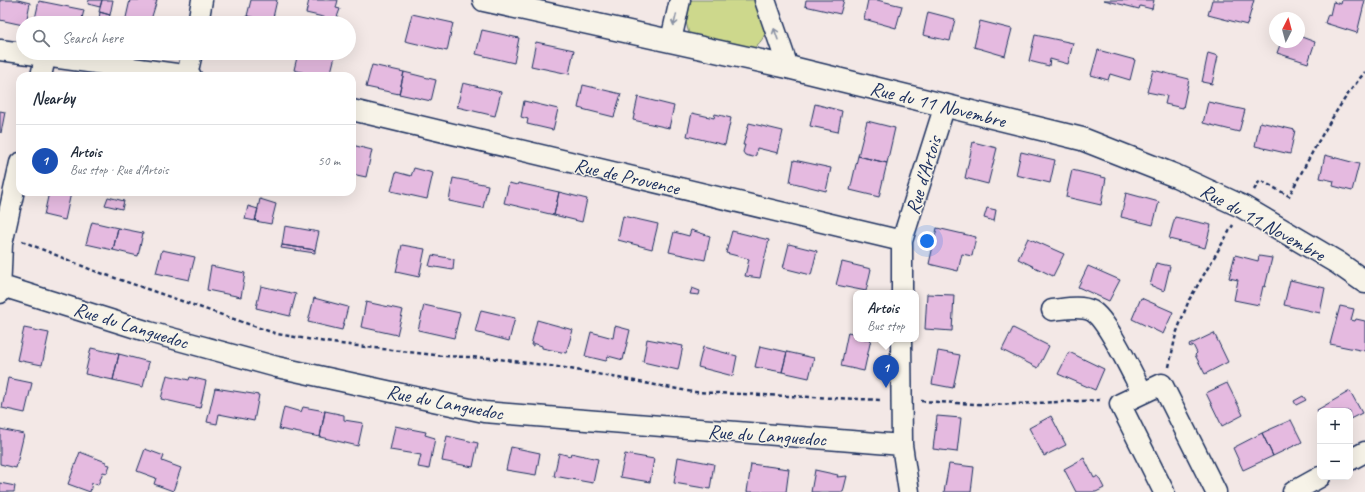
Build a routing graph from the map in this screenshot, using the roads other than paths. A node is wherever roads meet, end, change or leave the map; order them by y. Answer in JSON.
{"nodes":[{"id":1,"x":202,"y":0,"type":"edge"},
{"id":2,"x":484,"y":0,"type":"edge"},
{"id":3,"x":680,"y":0,"type":"edge"},
{"id":4,"x":765,"y":0,"type":"edge"},
{"id":5,"x":199,"y":16,"type":"edge"},
{"id":6,"x":671,"y":40,"type":"junction"},
{"id":7,"x":0,"y":50,"type":"edge"},
{"id":8,"x":16,"y":56,"type":"edge"},
{"id":9,"x":25,"y":60,"type":"edge"},
{"id":10,"x":191,"y":60,"type":"edge"},
{"id":11,"x":43,"y":67,"type":"edge"},
{"id":12,"x":788,"y":67,"type":"junction"},
{"id":13,"x":124,"y":72,"type":"edge"},
{"id":14,"x":190,"y":72,"type":"edge"},
{"id":15,"x":945,"y":105,"type":"junction"},
{"id":16,"x":356,"y":111,"type":"edge"},
{"id":17,"x":16,"y":180,"type":"edge"},
{"id":18,"x":902,"y":241,"type":"junction"},
{"id":19,"x":1365,"y":282,"type":"edge"},
{"id":20,"x":1,"y":290,"type":"edge"},
{"id":21,"x":902,"y":290,"type":"edge"},
{"id":22,"x":1052,"y":310,"type":"dead end"},
{"id":23,"x":901,"y":342,"type":"edge"},
{"id":24,"x":1142,"y":392,"type":"junction"},
{"id":25,"x":902,"y":445,"type":"junction"},
{"id":26,"x":1317,"y":479,"type":"edge"},
{"id":27,"x":909,"y":492,"type":"edge"},
{"id":28,"x":1164,"y":492,"type":"edge"},
{"id":29,"x":1216,"y":492,"type":"edge"},
{"id":30,"x":1293,"y":492,"type":"edge"}],
"edges":[{"from":1,"to":5,"type":"street"},
{"from":2,"to":6,"type":"street","name":"Rue du 11 Novembre"},
{"from":3,"to":6,"type":"street","one_way":true},
{"from":12,"to":4,"type":"street","one_way":true},
{"from":6,"to":12,"type":"street","name":"Rue du 11 Novembre"},
{"from":7,"to":8,"type":"street"},
{"from":9,"to":11,"type":"street"},
{"from":10,"to":14,"type":"street"},
{"from":11,"to":13,"type":"street"},
{"from":12,"to":15,"type":"street","name":"Rue du 11 Novembre"},
{"from":15,"to":18,"type":"street","name":"Rue d'Artois"},
{"from":15,"to":19,"type":"street","name":"Rue du 11 Novembre"},
{"from":16,"to":18,"type":"street","name":"Rue de Provence"},
{"from":17,"to":20,"type":"street"},
{"from":18,"to":21,"type":"street","name":"Rue d'Artois"},
{"from":20,"to":25,"type":"street","name":"Rue du Languedoc"},
{"from":22,"to":24,"type":"street"},
{"from":23,"to":25,"type":"street"},
{"from":24,"to":28,"type":"street"},
{"from":24,"to":29,"type":"street"},
{"from":25,"to":27,"type":"street"},
{"from":26,"to":30,"type":"street"}]}
